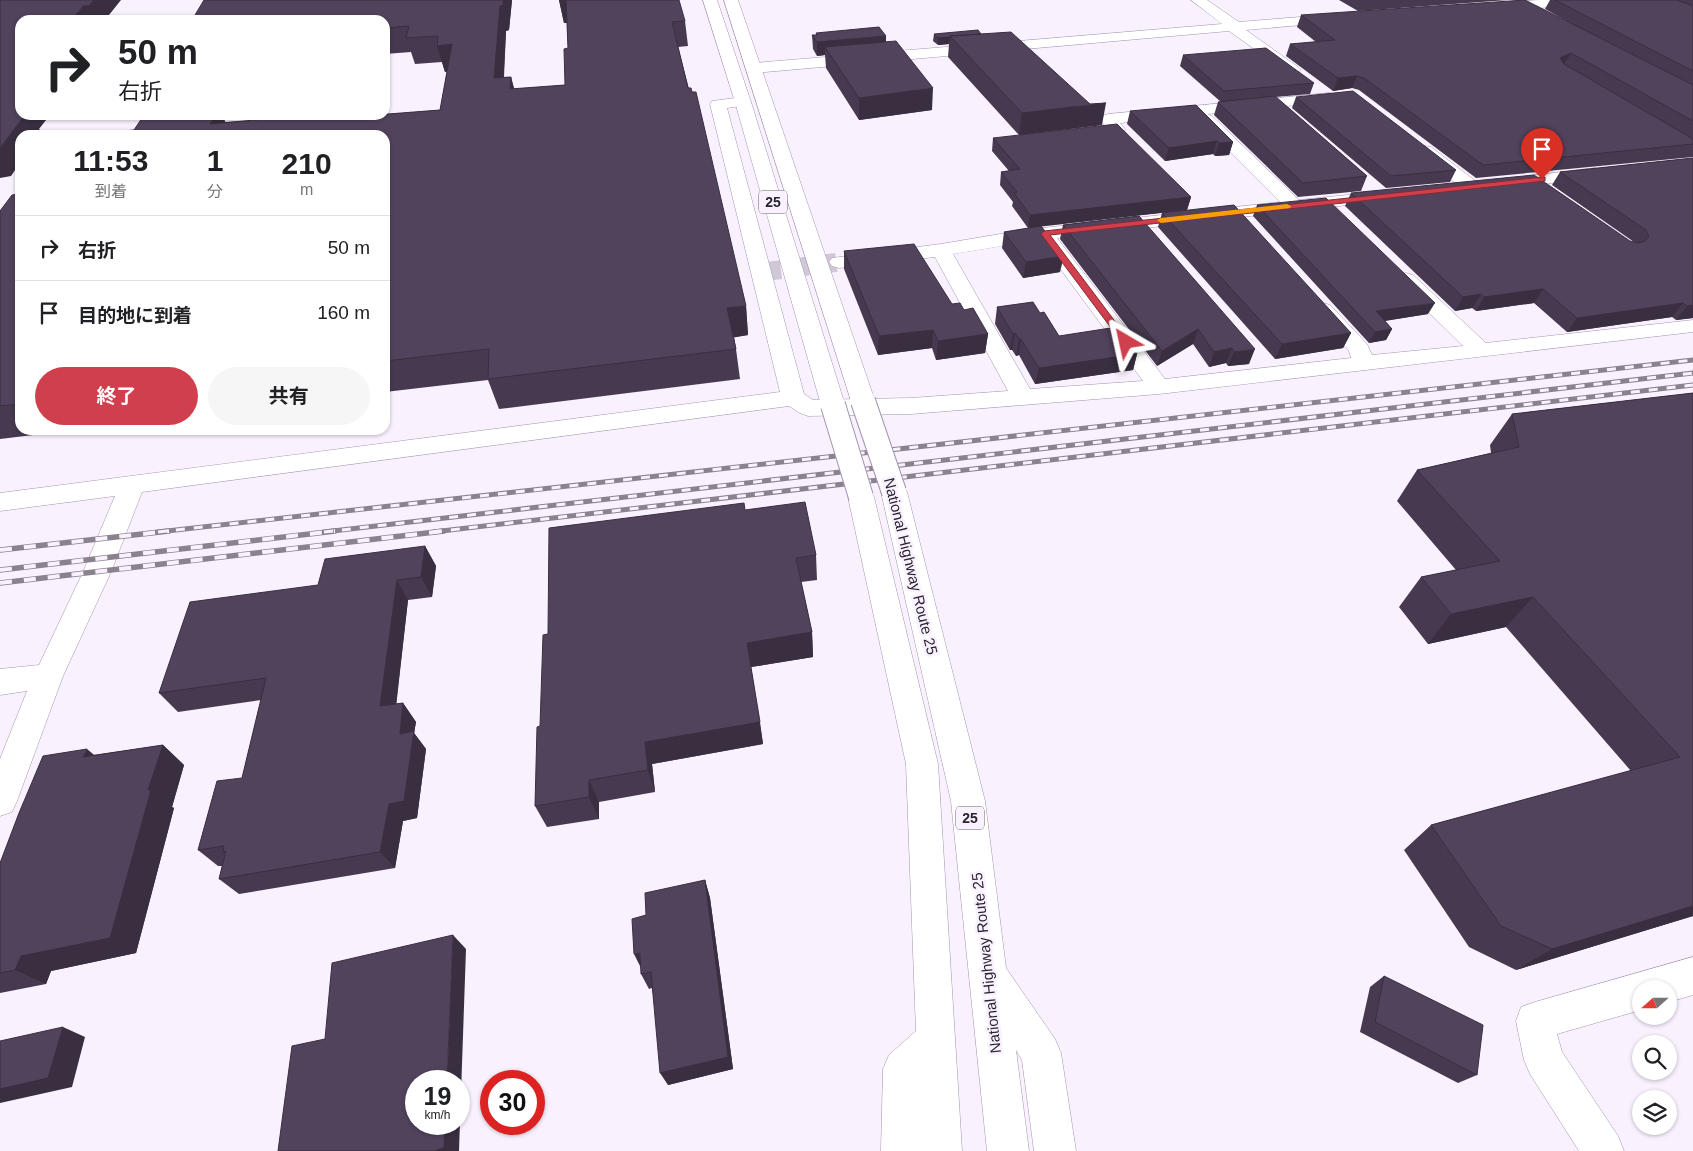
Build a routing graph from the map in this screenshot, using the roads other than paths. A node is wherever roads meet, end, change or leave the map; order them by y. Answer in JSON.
{"nodes":[{"id":1,"x":710,"y":0,"type":"edge"},
{"id":2,"x":730,"y":0,"type":"edge"},
{"id":3,"x":1198,"y":0,"type":"edge"},
{"id":4,"x":1598,"y":0,"type":"edge"},
{"id":5,"x":1516,"y":3,"type":"edge"},
{"id":6,"x":1482,"y":8,"type":"edge"},
{"id":7,"x":1354,"y":17,"type":"edge"},
{"id":8,"x":1546,"y":18,"type":"edge"},
{"id":9,"x":1233,"y":26,"type":"junction"},
{"id":10,"x":754,"y":68,"type":"junction"},
{"id":11,"x":743,"y":102,"type":"junction"},
{"id":12,"x":1274,"y":103,"type":"junction"},
{"id":13,"x":1196,"y":110,"type":"junction"},
{"id":14,"x":1294,"y":120,"type":"edge"},
{"id":15,"x":1070,"y":135,"type":"edge"},
{"id":16,"x":1412,"y":141,"type":"edge"},
{"id":17,"x":1612,"y":172,"type":"edge"},
{"id":18,"x":1530,"y":180,"type":"junction"},
{"id":19,"x":1367,"y":184,"type":"edge"},
{"id":20,"x":1472,"y":187,"type":"junction"},
{"id":21,"x":1446,"y":190,"type":"edge"},
{"id":22,"x":1401,"y":194,"type":"edge"},
{"id":23,"x":1382,"y":196,"type":"junction"},
{"id":24,"x":1552,"y":196,"type":"edge"},
{"id":25,"x":1327,"y":202,"type":"junction"},
{"id":26,"x":1294,"y":206,"type":"junction"},
{"id":27,"x":1236,"y":211,"type":"junction"},
{"id":28,"x":1348,"y":222,"type":"edge"},
{"id":29,"x":1255,"y":233,"type":"edge"},
{"id":30,"x":1044,"y":234,"type":"junction"},
{"id":31,"x":941,"y":250,"type":"junction"},
{"id":32,"x":839,"y":262,"type":"tunnel mouth"},
{"id":33,"x":1390,"y":263,"type":"edge"},
{"id":34,"x":1313,"y":298,"type":"edge"},
{"id":35,"x":1693,"y":326,"type":"edge"},
{"id":36,"x":1480,"y":351,"type":"junction"},
{"id":37,"x":1364,"y":364,"type":"junction"},
{"id":38,"x":1159,"y":387,"type":"junction"},
{"id":39,"x":794,"y":398,"type":"junction"},
{"id":40,"x":1023,"y":398,"type":"junction"},
{"id":41,"x":132,"y":486,"type":"junction"},
{"id":42,"x":0,"y":502,"type":"edge"},
{"id":43,"x":48,"y":676,"type":"junction"},
{"id":44,"x":0,"y":682,"type":"edge"},
{"id":45,"x":0,"y":801,"type":"edge"},
{"id":46,"x":988,"y":975,"type":"junction"},
{"id":47,"x":1693,"y":976,"type":"edge"},
{"id":48,"x":1678,"y":980,"type":"edge"},
{"id":49,"x":1632,"y":994,"type":"edge"},
{"id":50,"x":936,"y":1039,"type":"junction"},
{"id":51,"x":902,"y":1151,"type":"edge"},
{"id":52,"x":941,"y":1151,"type":"edge"},
{"id":53,"x":1008,"y":1151,"type":"edge"},
{"id":54,"x":1055,"y":1151,"type":"edge"},
{"id":55,"x":1603,"y":1151,"type":"edge"}],
"edges":[{"from":1,"to":11,"type":"main road","number":"25"},
{"from":2,"to":10,"type":"main road","name":"National Highway Route 25","number":"25"},
{"from":3,"to":9,"type":"main road"},
{"from":4,"to":5,"type":"main road"},
{"from":5,"to":6,"type":"main road"},
{"from":5,"to":8,"type":"main road"},
{"from":7,"to":9,"type":"main road"},
{"from":9,"to":10,"type":"main road"},
{"from":9,"to":12,"type":"main road"},
{"from":10,"to":46,"type":"main road","name":"National Highway Route 25","number":"25","bridge":true},
{"from":11,"to":39,"type":"main road"},
{"from":11,"to":50,"type":"main road","number":"25","bridge":true},
{"from":12,"to":13,"type":"main road"},
{"from":12,"to":14,"type":"main road"},
{"from":13,"to":15,"type":"main road"},
{"from":13,"to":26,"type":"main road"},
{"from":16,"to":20,"type":"main road"},
{"from":17,"to":18,"type":"main road"},
{"from":18,"to":20,"type":"main road"},
{"from":18,"to":24,"type":"main road"},
{"from":19,"to":23,"type":"main road"},
{"from":20,"to":21,"type":"main road"},
{"from":22,"to":23,"type":"main road"},
{"from":23,"to":25,"type":"main road"},
{"from":25,"to":26,"type":"main road"},
{"from":25,"to":28,"type":"main road"},
{"from":26,"to":27,"type":"main road"},
{"from":27,"to":29,"type":"main road"},
{"from":27,"to":30,"type":"main road"},
{"from":30,"to":31,"type":"main road"},
{"from":30,"to":38,"type":"main road"},
{"from":31,"to":32,"type":"main road"},
{"from":31,"to":40,"type":"main road"},
{"from":33,"to":36,"type":"main road"},
{"from":34,"to":37,"type":"main road"},
{"from":35,"to":36,"type":"main road"},
{"from":36,"to":37,"type":"main road"},
{"from":37,"to":38,"type":"main road"},
{"from":38,"to":40,"type":"main road"},
{"from":39,"to":40,"type":"main road"},
{"from":39,"to":41,"type":"main road"},
{"from":41,"to":42,"type":"main road"},
{"from":41,"to":43,"type":"main road"},
{"from":43,"to":44,"type":"main road"},
{"from":43,"to":45,"type":"main road"},
{"from":46,"to":53,"type":"main road","name":"National Highway Route 25","number":"25"},
{"from":46,"to":54,"type":"main road","number":"25"},
{"from":47,"to":48,"type":"main road"},
{"from":49,"to":55,"type":"main road"},
{"from":50,"to":51,"type":"main road"},
{"from":50,"to":52,"type":"main road","number":"25"}]}
